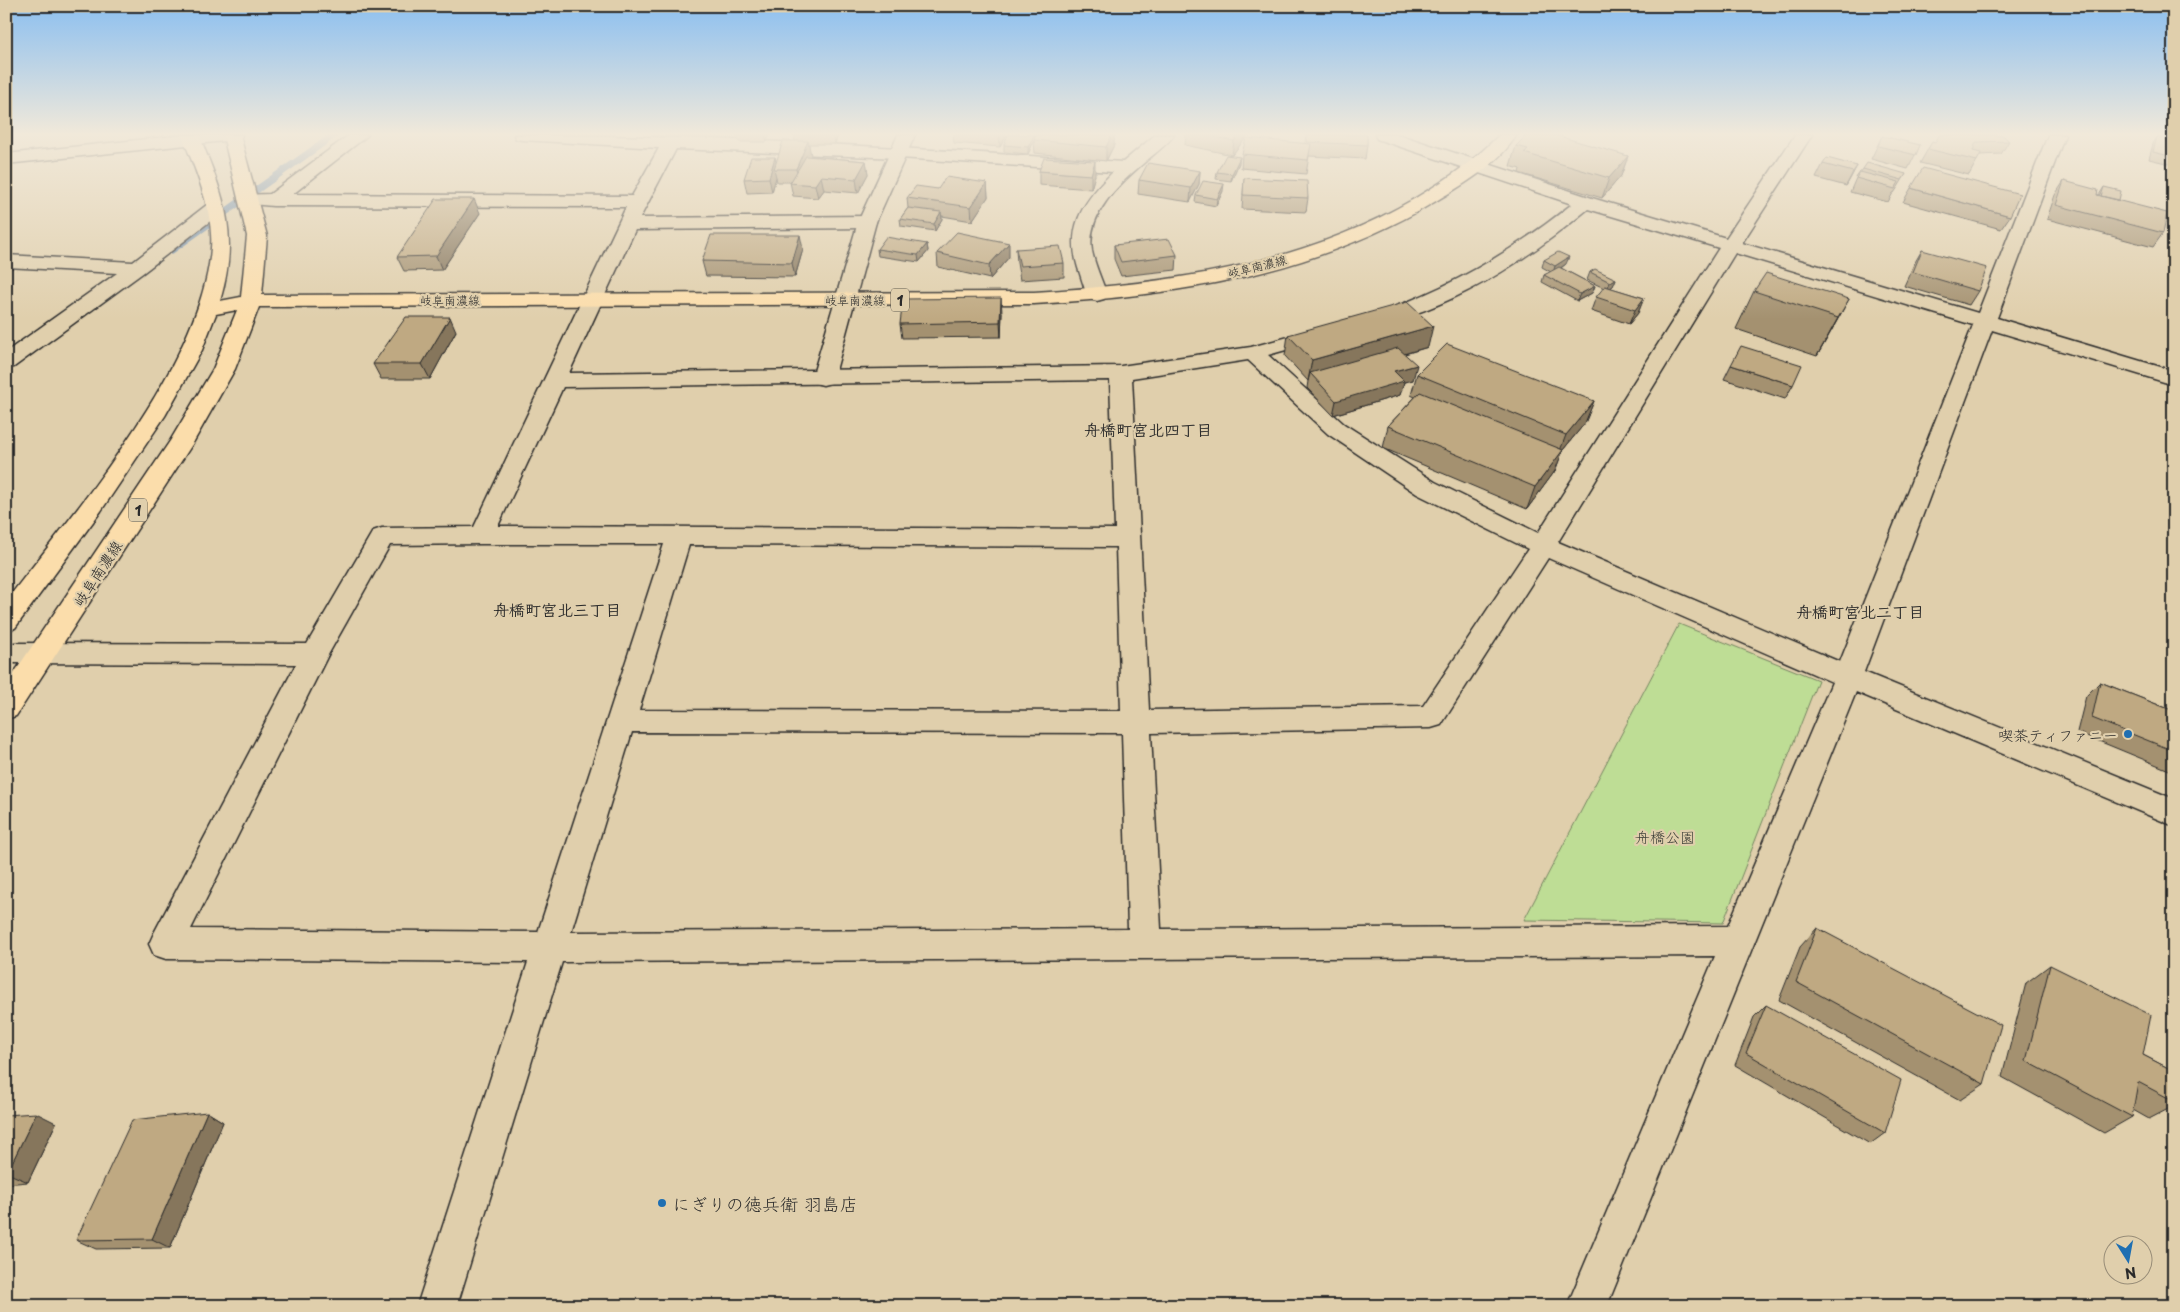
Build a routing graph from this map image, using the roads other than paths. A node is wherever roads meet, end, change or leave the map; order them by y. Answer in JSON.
{"nodes":[{"id":1,"x":212,"y":196,"type":"edge"},
{"id":2,"x":247,"y":196,"type":"edge"},
{"id":3,"x":278,"y":196,"type":"edge"},
{"id":4,"x":641,"y":196,"type":"edge"},
{"id":5,"x":879,"y":196,"type":"edge"},
{"id":6,"x":1102,"y":196,"type":"edge"},
{"id":7,"x":1433,"y":196,"type":"edge"},
{"id":8,"x":1566,"y":196,"type":"edge"},
{"id":9,"x":1763,"y":196,"type":"edge"},
{"id":10,"x":2034,"y":196,"type":"edge"},
{"id":11,"x":248,"y":200,"type":"junction"},
{"id":12,"x":273,"y":200,"type":"junction"},
{"id":13,"x":638,"y":202,"type":"junction"},
{"id":14,"x":1585,"y":202,"type":"junction"},
{"id":15,"x":216,"y":209,"type":"junction"},
{"id":16,"x":867,"y":222,"type":"junction"},
{"id":17,"x":628,"y":224,"type":"junction"},
{"id":18,"x":1730,"y":246,"type":"junction"},
{"id":19,"x":6,"y":261,"type":"edge"},
{"id":20,"x":137,"y":268,"type":"junction"},
{"id":21,"x":1097,"y":296,"type":"junction"},
{"id":22,"x":594,"y":299,"type":"junction"},
{"id":23,"x":845,"y":300,"type":"junction"},
{"id":24,"x":252,"y":302,"type":"junction"},
{"id":25,"x":207,"y":310,"type":"junction"},
{"id":26,"x":1986,"y":321,"type":"junction"},
{"id":27,"x":1253,"y":353,"type":"junction"},
{"id":28,"x":6,"y":362,"type":"edge"},
{"id":29,"x":1121,"y":373,"type":"junction"},
{"id":30,"x":823,"y":378,"type":"junction"},
{"id":31,"x":2174,"y":378,"type":"edge"},
{"id":32,"x":555,"y":380,"type":"junction"},
{"id":33,"x":482,"y":535,"type":"junction"},
{"id":34,"x":679,"y":536,"type":"junction"},
{"id":35,"x":1128,"y":538,"type":"junction"},
{"id":36,"x":1543,"y":546,"type":"junction"},
{"id":37,"x":6,"y":621,"type":"edge"},
{"id":38,"x":6,"y":653,"type":"edge"},
{"id":39,"x":44,"y":654,"type":"junction"},
{"id":40,"x":315,"y":654,"type":"junction"},
{"id":41,"x":1848,"y":677,"type":"junction"},
{"id":42,"x":6,"y":708,"type":"edge"},
{"id":43,"x":621,"y":722,"type":"junction"},
{"id":44,"x":1136,"y":722,"type":"junction"},
{"id":45,"x":2174,"y":813,"type":"edge"},
{"id":46,"x":1738,"y":941,"type":"junction"},
{"id":47,"x":1145,"y":944,"type":"junction"},
{"id":48,"x":550,"y":947,"type":"junction"},
{"id":49,"x":438,"y":1306,"type":"edge"},
{"id":50,"x":1587,"y":1306,"type":"edge"}],
"edges":[{"from":1,"to":15,"type":"main road"},
{"from":2,"to":11,"type":"main road"},
{"from":3,"to":12,"type":"street"},
{"from":4,"to":13,"type":"street"},
{"from":5,"to":16,"type":"street"},
{"from":6,"to":21,"type":"street"},
{"from":7,"to":21,"type":"main road","name":"岐阜南濃線","number":"1"},
{"from":8,"to":14,"type":"street"},
{"from":9,"to":18,"type":"street"},
{"from":10,"to":26,"type":"street"},
{"from":11,"to":12,"type":"street"},
{"from":11,"to":24,"type":"main road"},
{"from":12,"to":13,"type":"street"},
{"from":13,"to":17,"type":"street"},
{"from":14,"to":18,"type":"street"},
{"from":14,"to":27,"type":"street"},
{"from":15,"to":20,"type":"street"},
{"from":15,"to":25,"type":"main road"},
{"from":16,"to":17,"type":"street"},
{"from":16,"to":23,"type":"street"},
{"from":17,"to":22,"type":"street"},
{"from":18,"to":26,"type":"street"},
{"from":18,"to":36,"type":"street"},
{"from":19,"to":20,"type":"street"},
{"from":20,"to":28,"type":"street"},
{"from":21,"to":23,"type":"main road","name":"岐阜南濃線","number":"1"},
{"from":22,"to":23,"type":"main road","name":"岐阜南濃線","number":"1"},
{"from":22,"to":24,"type":"main road","name":"岐阜南濃線","number":"1"},
{"from":22,"to":32,"type":"street"},
{"from":23,"to":30,"type":"street"},
{"from":24,"to":25,"type":"main road","name":"岐阜南濃線","number":"1"},
{"from":24,"to":39,"type":"main road","name":"岐阜南濃線","number":"1"},
{"from":25,"to":37,"type":"main road"},
{"from":26,"to":31,"type":"street"},
{"from":26,"to":41,"type":"street"},
{"from":27,"to":29,"type":"street"},
{"from":27,"to":36,"type":"street"},
{"from":29,"to":30,"type":"street"},
{"from":29,"to":35,"type":"street"},
{"from":30,"to":32,"type":"street"},
{"from":32,"to":33,"type":"street"},
{"from":33,"to":34,"type":"street"},
{"from":33,"to":40,"type":"street"},
{"from":34,"to":35,"type":"street"},
{"from":34,"to":43,"type":"street"},
{"from":35,"to":44,"type":"street"},
{"from":36,"to":41,"type":"street"},
{"from":36,"to":44,"type":"street"},
{"from":38,"to":39,"type":"street"},
{"from":39,"to":40,"type":"street"},
{"from":39,"to":42,"type":"main road","name":"岐阜南濃線","number":"1"},
{"from":40,"to":48,"type":"street"},
{"from":41,"to":45,"type":"street"},
{"from":41,"to":46,"type":"street"},
{"from":43,"to":44,"type":"street"},
{"from":43,"to":48,"type":"street"},
{"from":44,"to":47,"type":"street"},
{"from":46,"to":47,"type":"street"},
{"from":46,"to":50,"type":"street"},
{"from":47,"to":48,"type":"street"},
{"from":48,"to":49,"type":"street"}]}
